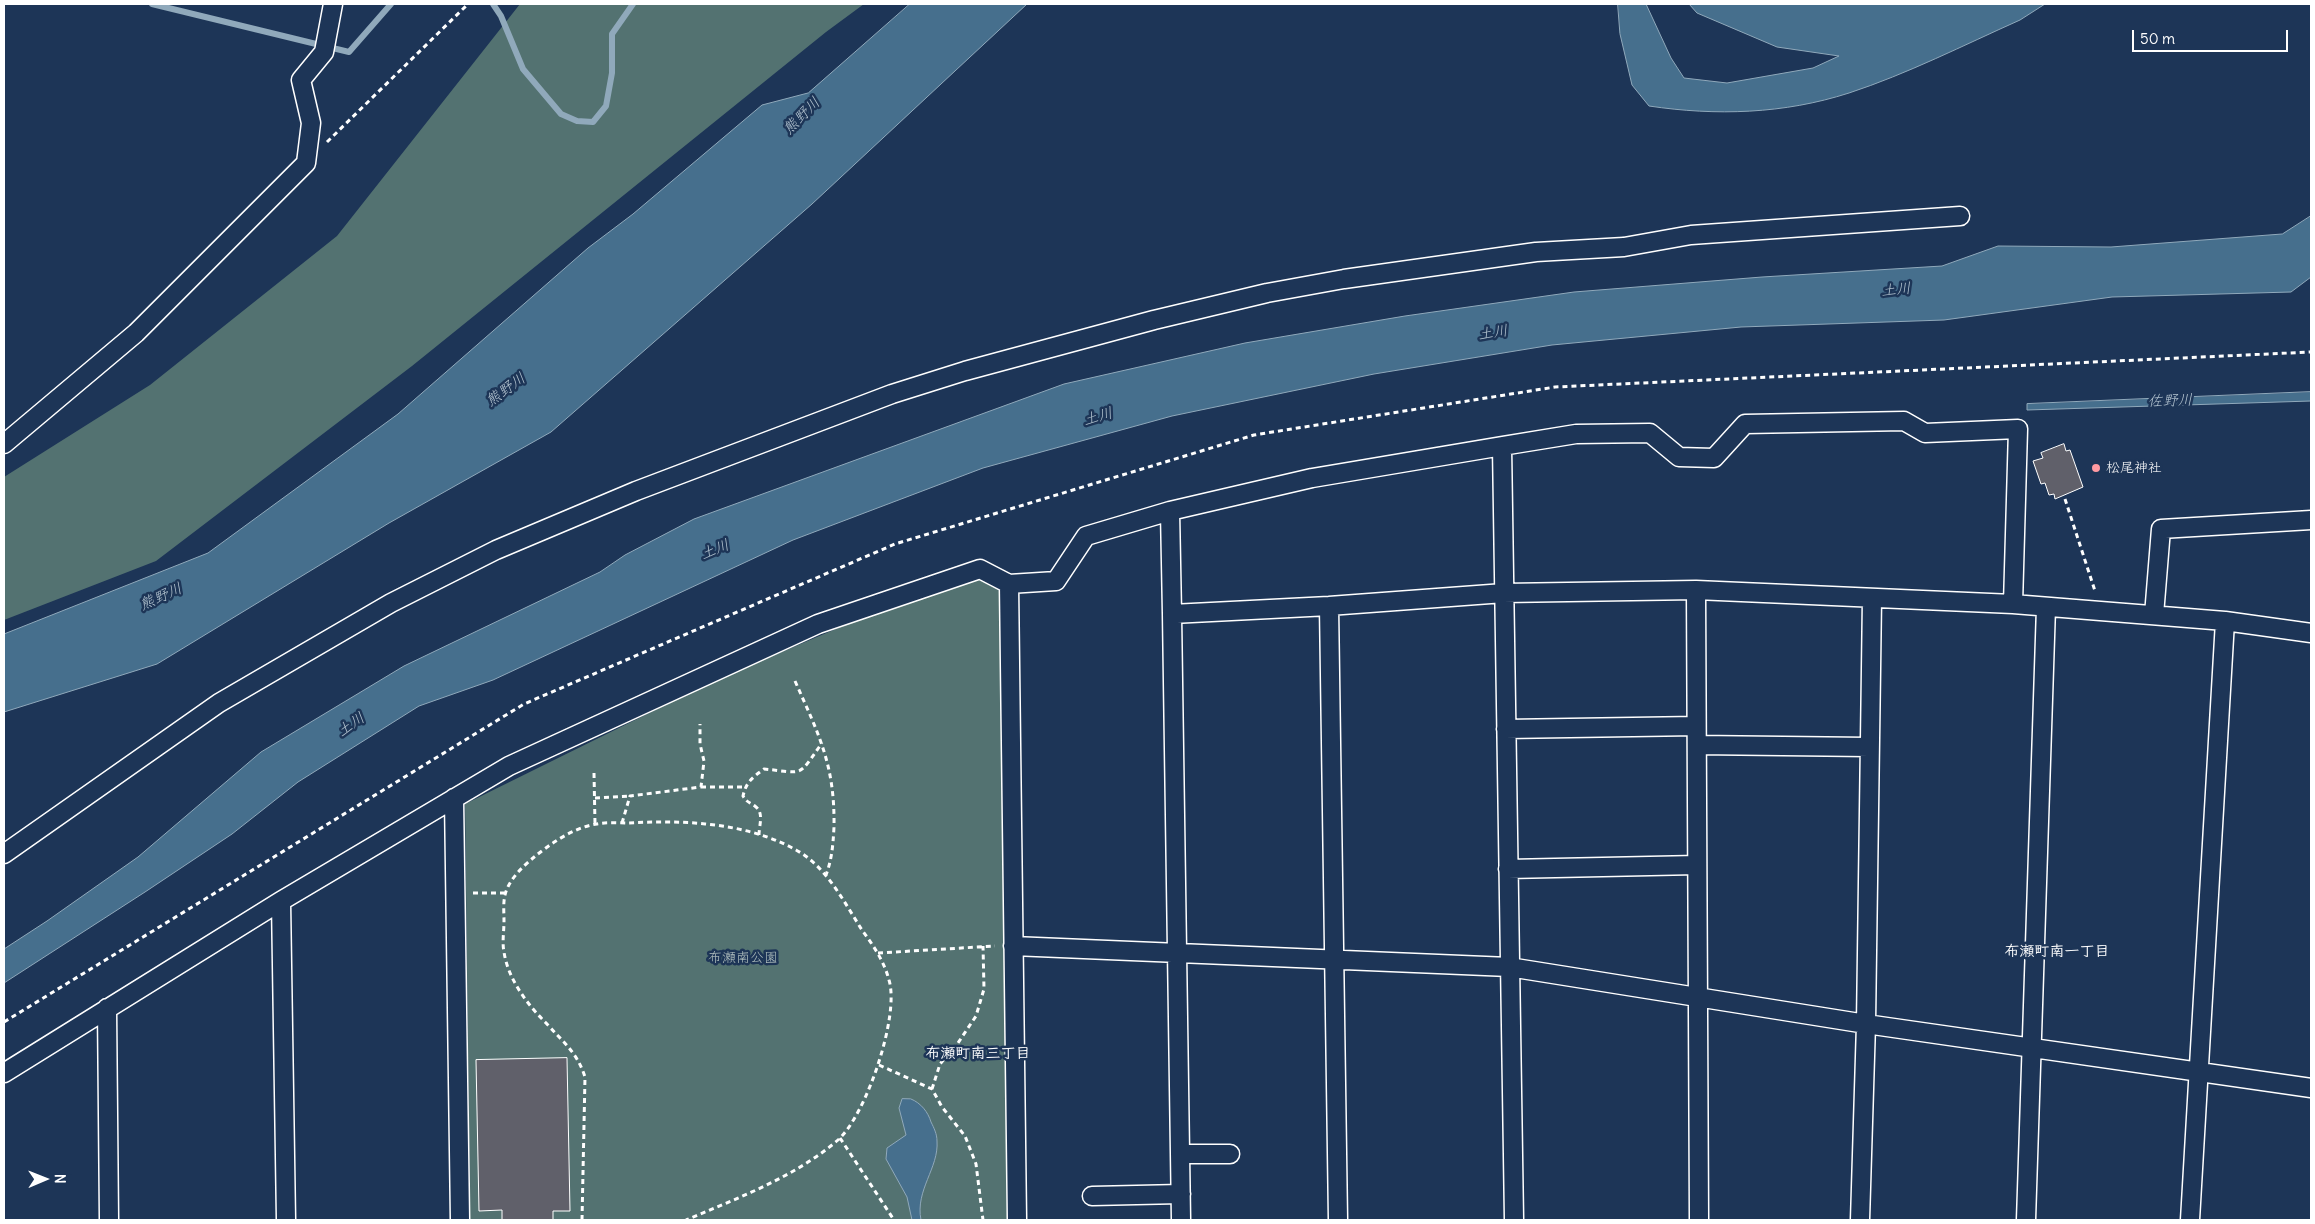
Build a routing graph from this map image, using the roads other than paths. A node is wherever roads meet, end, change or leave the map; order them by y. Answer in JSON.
{"nodes":[{"id":1,"x":332,"y":4,"type":"edge"},
{"id":2,"x":1960,"y":216,"type":"dead end"},
{"id":3,"x":4,"y":444,"type":"edge"},
{"id":4,"x":1502,"y":446,"type":"junction"},
{"id":5,"x":1170,"y":511,"type":"junction"},
{"id":6,"x":2311,"y":520,"type":"edge"},
{"id":7,"x":1008,"y":584,"type":"junction"},
{"id":8,"x":1696,"y":590,"type":"junction"},
{"id":9,"x":1504,"y":593,"type":"junction"},
{"id":10,"x":1872,"y":598,"type":"junction"},
{"id":11,"x":2013,"y":604,"type":"junction"},
{"id":12,"x":1329,"y":606,"type":"junction"},
{"id":13,"x":2046,"y":607,"type":"junction"},
{"id":14,"x":1172,"y":614,"type":"junction"},
{"id":15,"x":2154,"y":616,"type":"junction"},
{"id":16,"x":2225,"y":622,"type":"junction"},
{"id":17,"x":2311,"y":633,"type":"edge"},
{"id":18,"x":1696,"y":726,"type":"junction"},
{"id":19,"x":1506,"y":729,"type":"junction"},
{"id":20,"x":1697,"y":745,"type":"junction"},
{"id":21,"x":1869,"y":747,"type":"junction"},
{"id":22,"x":454,"y":798,"type":"junction"},
{"id":23,"x":4,"y":854,"type":"edge"},
{"id":24,"x":1697,"y":865,"type":"junction"},
{"id":25,"x":1508,"y":869,"type":"junction"},
{"id":26,"x":280,"y":901,"type":"junction"},
{"id":27,"x":1014,"y":946,"type":"junction"},
{"id":28,"x":1178,"y":953,"type":"junction"},
{"id":29,"x":1334,"y":961,"type":"junction"},
{"id":30,"x":1509,"y":967,"type":"junction"},
{"id":31,"x":1698,"y":996,"type":"junction"},
{"id":32,"x":107,"y":1008,"type":"junction"},
{"id":33,"x":1866,"y":1024,"type":"junction"},
{"id":34,"x":2032,"y":1047,"type":"junction"},
{"id":35,"x":4,"y":1073,"type":"edge"},
{"id":36,"x":2199,"y":1073,"type":"junction"},
{"id":37,"x":2311,"y":1088,"type":"edge"},
{"id":38,"x":1180,"y":1154,"type":"junction"},
{"id":39,"x":1230,"y":1154,"type":"dead end"},
{"id":40,"x":1181,"y":1194,"type":"junction"},
{"id":41,"x":1092,"y":1196,"type":"dead end"},
{"id":42,"x":109,"y":1220,"type":"edge"},
{"id":43,"x":286,"y":1220,"type":"edge"},
{"id":44,"x":460,"y":1220,"type":"edge"},
{"id":45,"x":1017,"y":1220,"type":"edge"},
{"id":46,"x":1181,"y":1220,"type":"edge"},
{"id":47,"x":1338,"y":1220,"type":"edge"},
{"id":48,"x":1514,"y":1220,"type":"edge"},
{"id":49,"x":1699,"y":1220,"type":"edge"},
{"id":50,"x":1860,"y":1220,"type":"edge"},
{"id":51,"x":2026,"y":1220,"type":"edge"},
{"id":52,"x":2190,"y":1220,"type":"edge"}],
"edges":[{"from":1,"to":3,"type":"street"},
{"from":2,"to":23,"type":"street"},
{"from":4,"to":5,"type":"street"},
{"from":4,"to":9,"type":"street"},
{"from":4,"to":11,"type":"street"},
{"from":5,"to":7,"type":"street"},
{"from":5,"to":14,"type":"street"},
{"from":6,"to":15,"type":"street"},
{"from":7,"to":22,"type":"street"},
{"from":7,"to":27,"type":"street"},
{"from":8,"to":9,"type":"street"},
{"from":8,"to":10,"type":"street"},
{"from":8,"to":18,"type":"street"},
{"from":9,"to":12,"type":"street"},
{"from":9,"to":19,"type":"street"},
{"from":10,"to":11,"type":"street"},
{"from":10,"to":21,"type":"street"},
{"from":11,"to":13,"type":"street"},
{"from":12,"to":14,"type":"street"},
{"from":12,"to":29,"type":"street"},
{"from":13,"to":15,"type":"street"},
{"from":13,"to":34,"type":"street"},
{"from":14,"to":28,"type":"street"},
{"from":15,"to":16,"type":"street"},
{"from":16,"to":17,"type":"street"},
{"from":16,"to":36,"type":"street"},
{"from":18,"to":19,"type":"street"},
{"from":18,"to":20,"type":"street"},
{"from":19,"to":25,"type":"street"},
{"from":20,"to":21,"type":"street"},
{"from":20,"to":24,"type":"street"},
{"from":21,"to":33,"type":"street"},
{"from":22,"to":26,"type":"street"},
{"from":22,"to":44,"type":"street"},
{"from":24,"to":25,"type":"street"},
{"from":24,"to":31,"type":"street"},
{"from":25,"to":30,"type":"street"},
{"from":26,"to":32,"type":"street"},
{"from":26,"to":43,"type":"street"},
{"from":27,"to":28,"type":"street"},
{"from":27,"to":45,"type":"street"},
{"from":28,"to":29,"type":"street"},
{"from":28,"to":38,"type":"street"},
{"from":29,"to":30,"type":"street"},
{"from":29,"to":47,"type":"street"},
{"from":30,"to":31,"type":"street"},
{"from":30,"to":48,"type":"street"},
{"from":31,"to":33,"type":"street"},
{"from":31,"to":49,"type":"street"},
{"from":32,"to":35,"type":"street"},
{"from":32,"to":42,"type":"street"},
{"from":33,"to":34,"type":"street"},
{"from":33,"to":50,"type":"street"},
{"from":34,"to":36,"type":"street"},
{"from":34,"to":51,"type":"street"},
{"from":36,"to":37,"type":"street"},
{"from":36,"to":52,"type":"street"},
{"from":38,"to":39,"type":"street"},
{"from":38,"to":40,"type":"street"},
{"from":40,"to":41,"type":"street"},
{"from":40,"to":46,"type":"street"}]}
